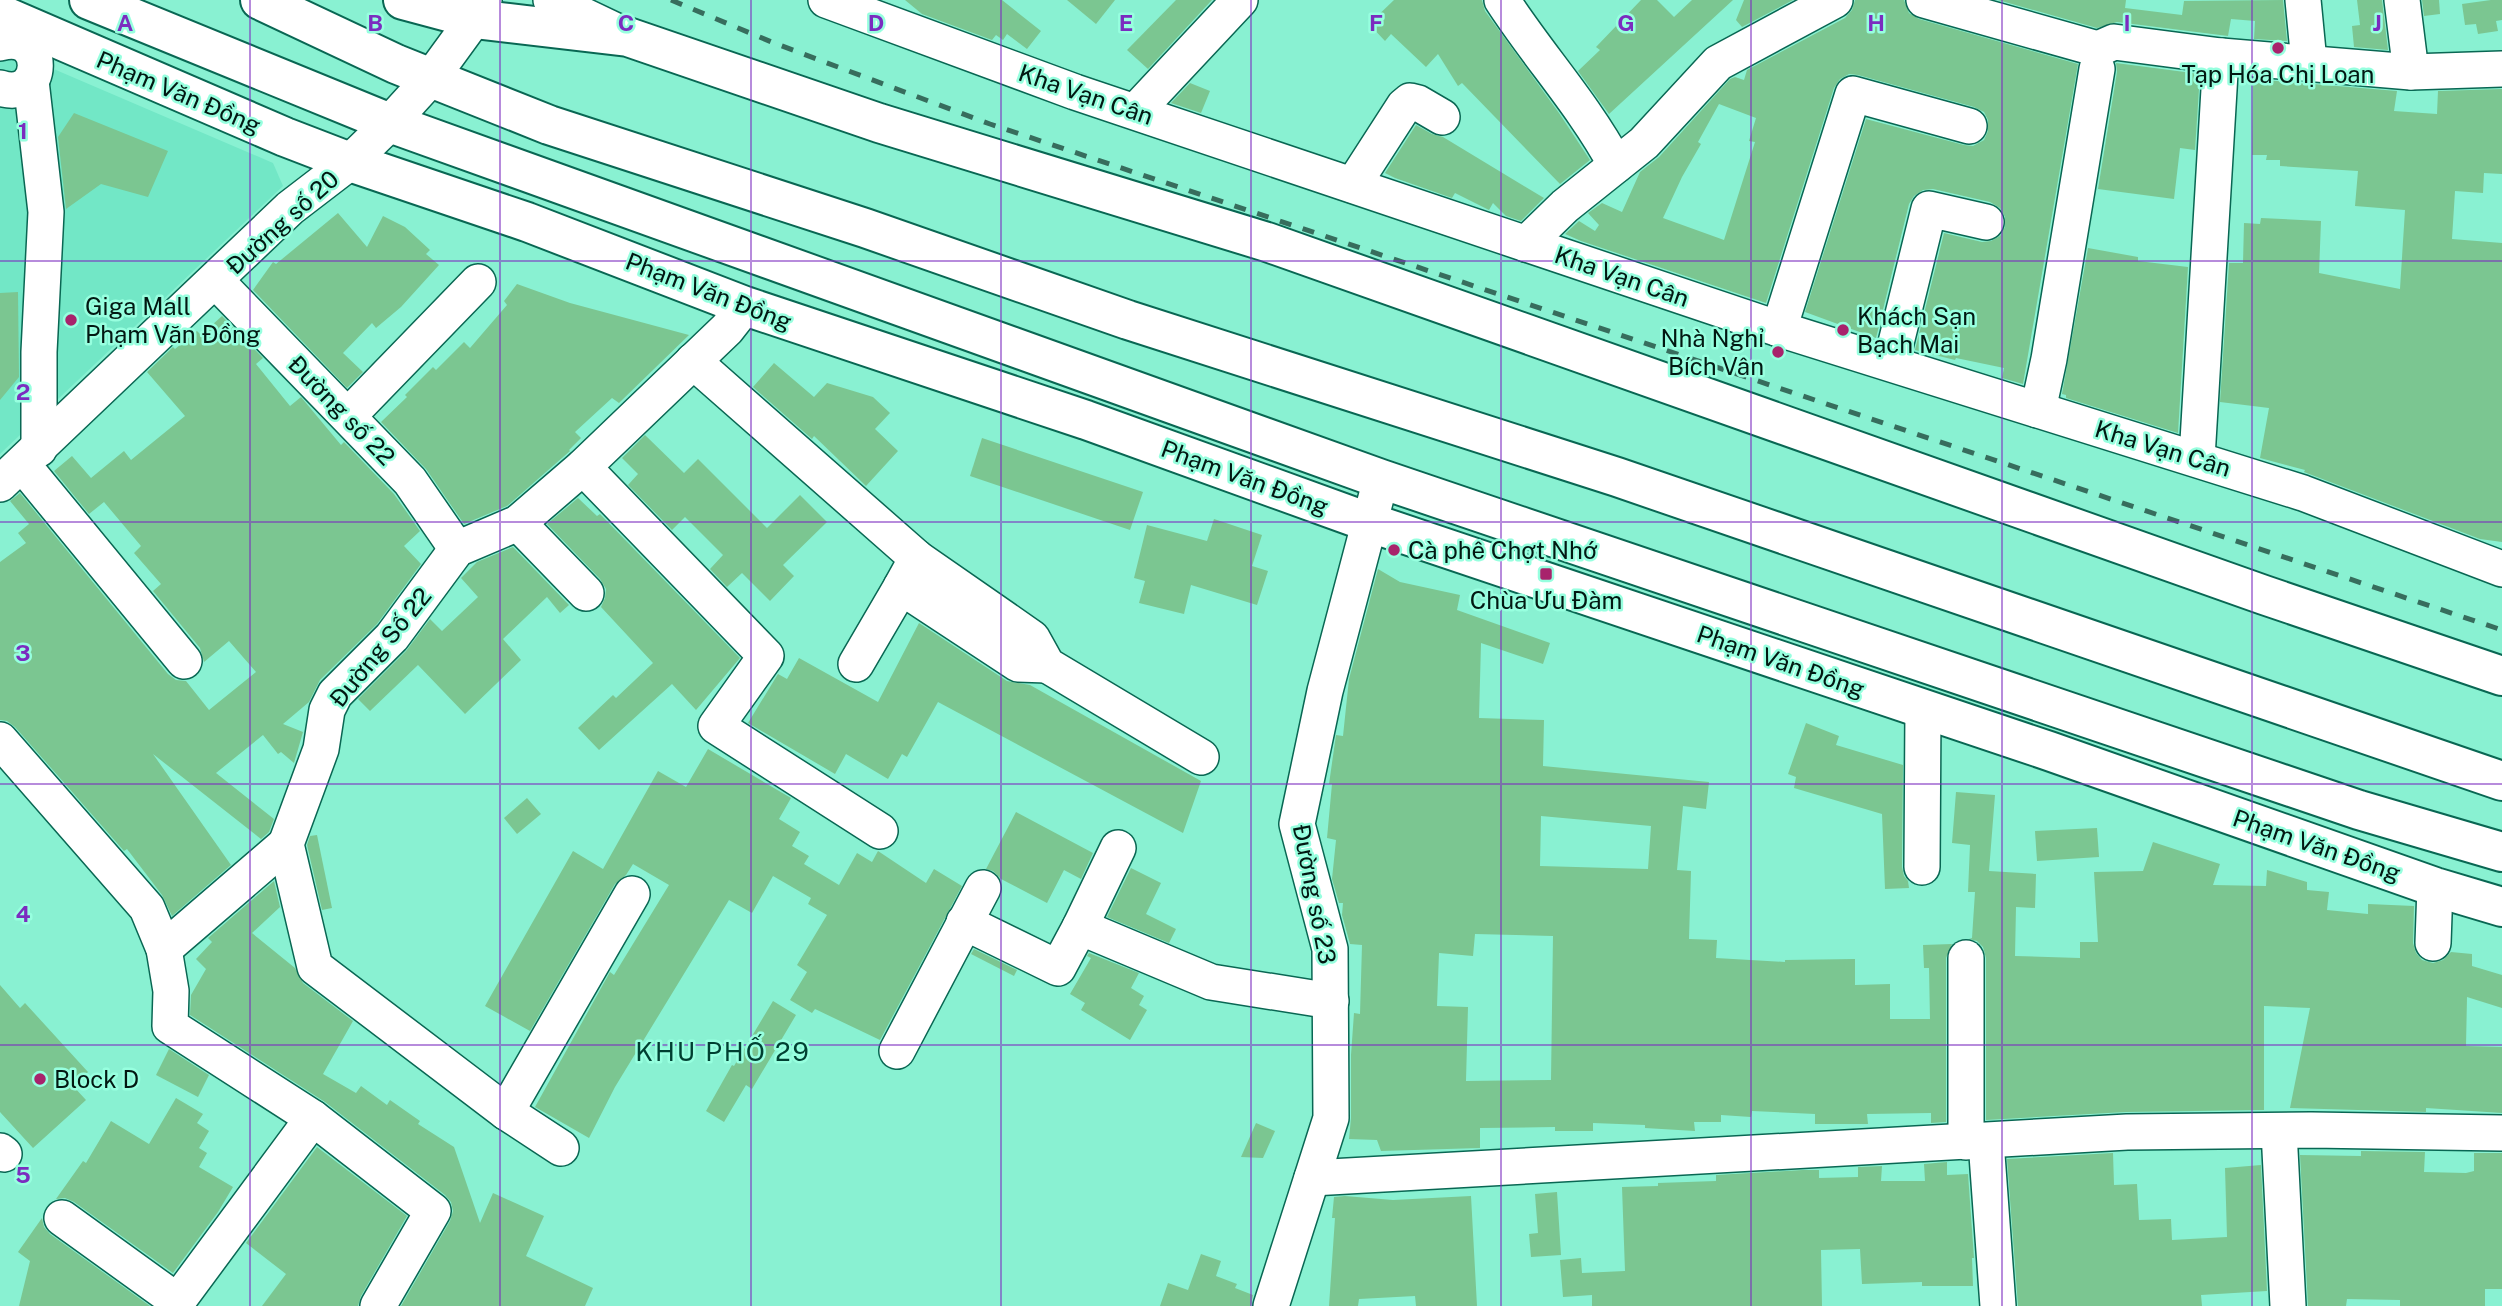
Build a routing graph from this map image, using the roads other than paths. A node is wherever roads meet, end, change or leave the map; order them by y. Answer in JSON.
{"nodes":[{"id":1,"x":89,"y":0,"type":"edge"},
{"id":2,"x":260,"y":0,"type":"edge"},
{"id":3,"x":403,"y":0,"type":"edge"},
{"id":4,"x":551,"y":0,"type":"edge"},
{"id":5,"x":826,"y":0,"type":"edge"},
{"id":6,"x":1240,"y":0,"type":"edge"},
{"id":7,"x":1835,"y":0,"type":"edge"},
{"id":8,"x":1924,"y":0,"type":"edge"},
{"id":9,"x":2303,"y":0,"type":"edge"},
{"id":10,"x":2402,"y":0,"type":"edge"},
{"id":11,"x":1507,"y":3,"type":"edge"},
{"id":12,"x":479,"y":10,"type":"edge"},
{"id":13,"x":14,"y":25,"type":"edge"},
{"id":14,"x":628,"y":37,"type":"junction"},
{"id":15,"x":2221,"y":56,"type":"junction"},
{"id":16,"x":2309,"y":62,"type":"junction"},
{"id":17,"x":2097,"y":69,"type":"dead end"},
{"id":18,"x":2502,"y":69,"type":"edge"},
{"id":19,"x":2411,"y":72,"type":"junction"},
{"id":20,"x":431,"y":78,"type":"junction"},
{"id":21,"x":16,"y":85,"type":"edge"},
{"id":22,"x":1136,"y":111,"type":"junction"},
{"id":23,"x":1442,"y":117,"type":"dead end"},
{"id":24,"x":390,"y":123,"type":"junction"},
{"id":25,"x":1969,"y":126,"type":"dead end"},
{"id":26,"x":350,"y":162,"type":"junction"},
{"id":27,"x":1616,"y":165,"type":"junction"},
{"id":28,"x":1353,"y":185,"type":"junction"},
{"id":29,"x":1986,"y":222,"type":"dead end"},
{"id":30,"x":1526,"y":244,"type":"junction"},
{"id":31,"x":216,"y":281,"type":"junction"},
{"id":32,"x":478,"y":282,"type":"dead end"},
{"id":33,"x":745,"y":306,"type":"junction"},
{"id":34,"x":1779,"y":329,"type":"junction"},
{"id":35,"x":693,"y":362,"type":"junction"},
{"id":36,"x":1891,"y":363,"type":"junction"},
{"id":37,"x":2038,"y":410,"type":"junction"},
{"id":38,"x":349,"y":415,"type":"junction"},
{"id":39,"x":2197,"y":458,"type":"junction"},
{"id":40,"x":20,"y":466,"type":"edge"},
{"id":41,"x":583,"y":467,"type":"junction"},
{"id":42,"x":1381,"y":479,"type":"junction"},
{"id":43,"x":518,"y":523,"type":"junction"},
{"id":44,"x":1371,"y":523,"type":"junction"},
{"id":45,"x":457,"y":549,"type":"junction"},
{"id":46,"x":2502,"y":569,"type":"edge"},
{"id":47,"x":909,"y":573,"type":"junction"},
{"id":48,"x":586,"y":593,"type":"dead end"},
{"id":49,"x":184,"y":661,"type":"dead end"},
{"id":50,"x":856,"y":664,"type":"dead end"},
{"id":51,"x":2502,"y":676,"type":"edge"},
{"id":52,"x":1923,"y":709,"type":"junction"},
{"id":53,"x":0,"y":740,"type":"edge"},
{"id":54,"x":1201,"y":757,"type":"dead end"},
{"id":55,"x":2502,"y":781,"type":"edge"},
{"id":56,"x":880,"y":831,"type":"dead end"},
{"id":57,"x":286,"y":844,"type":"junction"},
{"id":58,"x":1118,"y":848,"type":"dead end"},
{"id":59,"x":2502,"y":852,"type":"edge"},
{"id":60,"x":1922,"y":867,"type":"dead end"},
{"id":61,"x":2435,"y":887,"type":"junction"},
{"id":62,"x":983,"y":888,"type":"dead end"},
{"id":63,"x":632,"y":894,"type":"dead end"},
{"id":64,"x":2502,"y":907,"type":"edge"},
{"id":65,"x":964,"y":922,"type":"junction"},
{"id":66,"x":1080,"y":927,"type":"junction"},
{"id":67,"x":2433,"y":943,"type":"dead end"},
{"id":68,"x":164,"y":949,"type":"junction"},
{"id":69,"x":1966,"y":958,"type":"dead end"},
{"id":70,"x":1331,"y":1001,"type":"junction"},
{"id":71,"x":897,"y":1051,"type":"dead end"},
{"id":72,"x":506,"y":1111,"type":"junction"},
{"id":73,"x":313,"y":1118,"type":"junction"},
{"id":74,"x":2279,"y":1130,"type":"junction"},
{"id":75,"x":2502,"y":1133,"type":"edge"},
{"id":76,"x":1976,"y":1141,"type":"junction"},
{"id":77,"x":561,"y":1148,"type":"dead end"},
{"id":78,"x":1312,"y":1178,"type":"junction"},
{"id":79,"x":62,"y":1218,"type":"dead end"},
{"id":80,"x":176,"y":1303,"type":"edge"},
{"id":81,"x":378,"y":1306,"type":"edge"},
{"id":82,"x":1271,"y":1306,"type":"edge"},
{"id":83,"x":1998,"y":1306,"type":"edge"},
{"id":84,"x":2288,"y":1306,"type":"edge"}],
"edges":[{"from":1,"to":24,"type":"main road","name":"Phạm Văn Đồng"},
{"from":2,"to":20,"type":"main road"},
{"from":3,"to":12,"type":"main road"},
{"from":4,"to":14,"type":"street"},
{"from":5,"to":22,"type":"street","name":"Kha Vạn Cân"},
{"from":6,"to":22,"type":"street"},
{"from":7,"to":27,"type":"street"},
{"from":8,"to":15,"type":"street"},
{"from":9,"to":16,"type":"street"},
{"from":10,"to":19,"type":"street"},
{"from":11,"to":27,"type":"street"},
{"from":12,"to":14,"type":"main road"},
{"from":12,"to":20,"type":"street","name":"Đường số 20"},
{"from":13,"to":21,"type":"street"},
{"from":13,"to":26,"type":"main road","name":"Phạm Văn Đồng"},
{"from":14,"to":51,"type":"main road"},
{"from":15,"to":16,"type":"street"},
{"from":15,"to":39,"type":"street"},
{"from":16,"to":19,"type":"street"},
{"from":17,"to":37,"type":"street"},
{"from":18,"to":19,"type":"street"},
{"from":20,"to":24,"type":"street","name":"Đường số 20"},
{"from":20,"to":55,"type":"main road"},
{"from":21,"to":40,"type":"street"},
{"from":22,"to":28,"type":"street","name":"Kha Vạn Cân"},
{"from":23,"to":28,"type":"street"},
{"from":24,"to":26,"type":"street","name":"Đường số 20"},
{"from":24,"to":42,"type":"main road","name":"Phạm Văn Đồng"},
{"from":25,"to":34,"type":"street"},
{"from":26,"to":31,"type":"street","name":"Đường số 20"},
{"from":26,"to":33,"type":"main road","name":"Phạm Văn Đồng"},
{"from":27,"to":30,"type":"street"},
{"from":28,"to":30,"type":"street","name":"Kha Vạn Cân"},
{"from":29,"to":36,"type":"street"},
{"from":30,"to":34,"type":"street","name":"Kha Vạn Cân"},
{"from":31,"to":38,"type":"street","name":"Đường số 22"},
{"from":31,"to":40,"type":"street","name":"Đường số 20"},
{"from":32,"to":38,"type":"street"},
{"from":33,"to":35,"type":"street"},
{"from":33,"to":44,"type":"main road","name":"Phạm Văn Đồng"},
{"from":34,"to":36,"type":"street","name":"Kha Vạn Cân"},
{"from":35,"to":41,"type":"street"},
{"from":35,"to":47,"type":"street"},
{"from":36,"to":37,"type":"street","name":"Kha Vạn Cân"},
{"from":37,"to":39,"type":"street","name":"Kha Vạn Cân"},
{"from":38,"to":45,"type":"street","name":"Đường số 22"},
{"from":39,"to":46,"type":"street","name":"Kha Vạn Cân"},
{"from":40,"to":49,"type":"street"},
{"from":41,"to":43,"type":"street"},
{"from":41,"to":56,"type":"street"},
{"from":42,"to":44,"type":"street","name":"Đường số 23"},
{"from":42,"to":59,"type":"main road","name":"Phạm Văn Đồng"},
{"from":43,"to":45,"type":"street"},
{"from":43,"to":48,"type":"street"},
{"from":44,"to":52,"type":"main road","name":"Phạm Văn Đồng"},
{"from":44,"to":70,"type":"street","name":"Đường số 23"},
{"from":45,"to":57,"type":"street","name":"Đường Số 22"},
{"from":47,"to":50,"type":"street"},
{"from":47,"to":54,"type":"street"},
{"from":52,"to":60,"type":"street"},
{"from":52,"to":61,"type":"main road","name":"Phạm Văn Đồng"},
{"from":53,"to":68,"type":"street"},
{"from":57,"to":68,"type":"street"},
{"from":57,"to":72,"type":"street"},
{"from":58,"to":66,"type":"street"},
{"from":61,"to":64,"type":"main road","name":"Phạm Văn Đồng"},
{"from":61,"to":67,"type":"street"},
{"from":62,"to":65,"type":"street"},
{"from":63,"to":72,"type":"street"},
{"from":65,"to":66,"type":"street"},
{"from":65,"to":71,"type":"street"},
{"from":66,"to":70,"type":"street"},
{"from":68,"to":73,"type":"street"},
{"from":69,"to":76,"type":"street"},
{"from":70,"to":78,"type":"street","name":"Đường số 23"},
{"from":72,"to":77,"type":"street"},
{"from":73,"to":80,"type":"street"},
{"from":73,"to":81,"type":"street"},
{"from":74,"to":75,"type":"street"},
{"from":74,"to":76,"type":"street"},
{"from":74,"to":84,"type":"street"},
{"from":76,"to":78,"type":"street"},
{"from":76,"to":83,"type":"street"},
{"from":78,"to":82,"type":"street","name":"Đường số 23"},
{"from":79,"to":80,"type":"street"}]}
